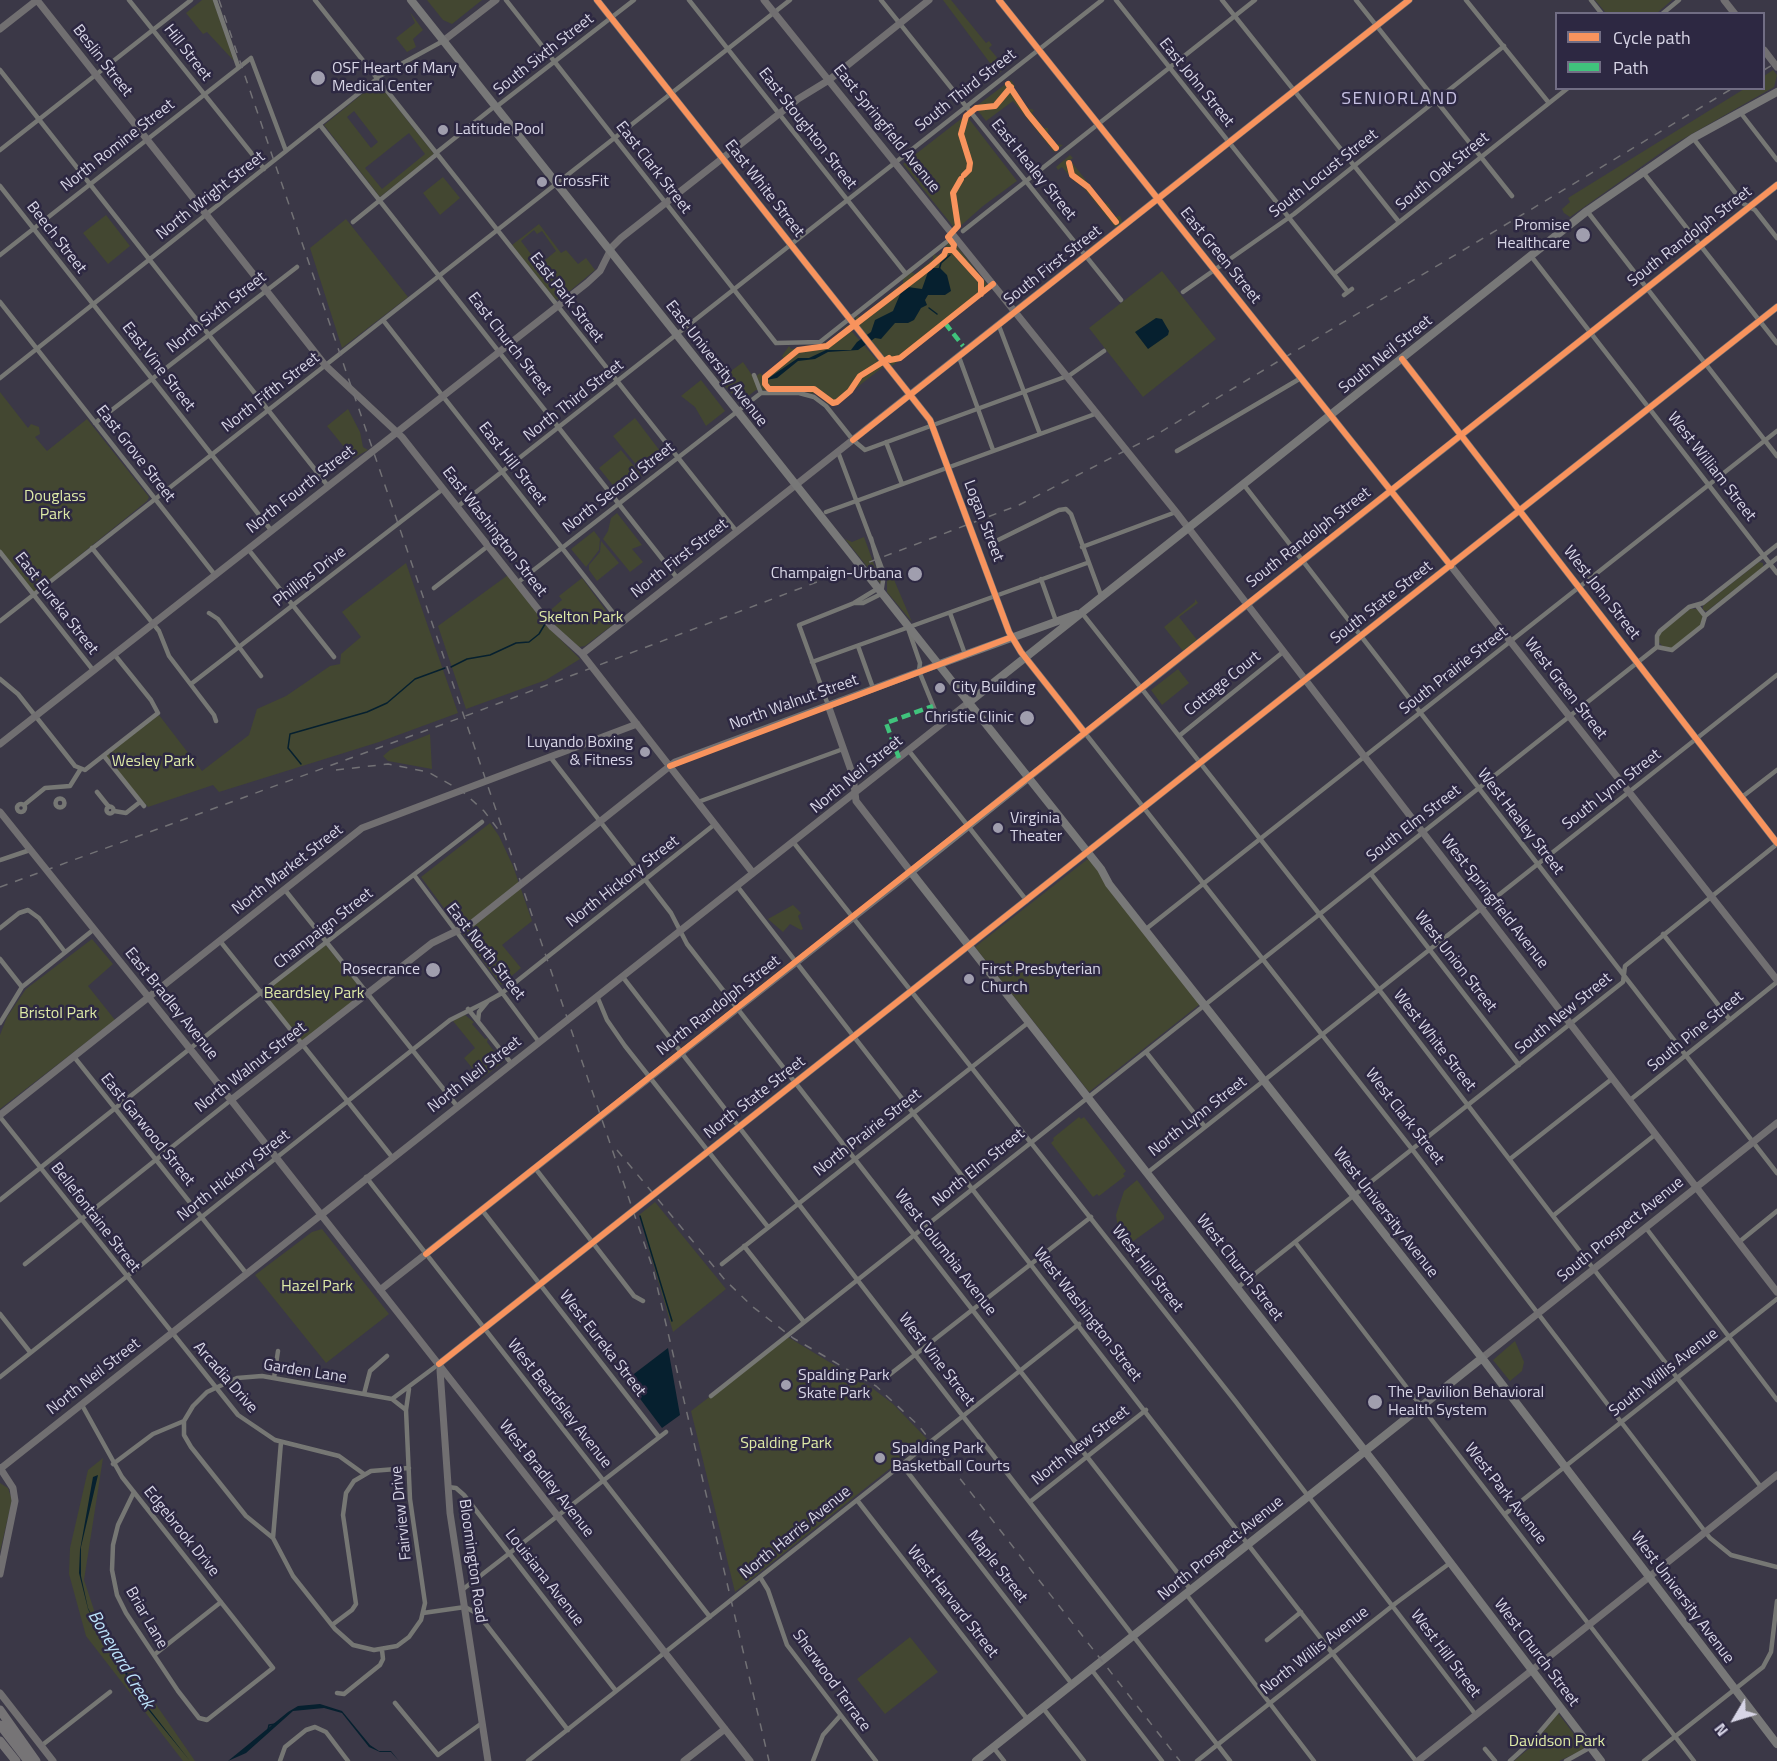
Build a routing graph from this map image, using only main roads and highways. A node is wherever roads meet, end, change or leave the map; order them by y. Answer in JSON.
{"nodes":[{"id":1,"x":37,"y":0,"type":"edge"},
{"id":2,"x":411,"y":0,"type":"edge"},
{"id":3,"x":496,"y":0,"type":"edge"},
{"id":4,"x":597,"y":0,"type":"edge"},
{"id":5,"x":764,"y":0,"type":"edge"},
{"id":6,"x":929,"y":0,"type":"edge"},
{"id":7,"x":999,"y":0,"type":"edge"},
{"id":8,"x":1409,"y":0,"type":"edge"},
{"id":9,"x":1724,"y":0,"type":"edge"},
{"id":10,"x":1733,"y":12,"type":"edge"},
{"id":11,"x":0,"y":29,"type":"edge"},
{"id":12,"x":443,"y":41,"type":"junction"},
{"id":13,"x":1765,"y":51,"type":"edge"},
{"id":14,"x":1777,"y":67,"type":"edge"},
{"id":15,"x":829,"y":80,"type":"junction"},
{"id":16,"x":1777,"y":92,"type":"edge"},
{"id":17,"x":723,"y":158,"type":"junction"},
{"id":18,"x":1777,"y":185,"type":"edge"},
{"id":19,"x":1158,"y":200,"type":"junction"},
{"id":20,"x":207,"y":214,"type":"joint"},
{"id":21,"x":609,"y":251,"type":"junction"},
{"id":22,"x":1777,"y":308,"type":"edge"},
{"id":23,"x":1015,"y":313,"type":"junction"},
{"id":24,"x":1402,"y":359,"type":"junction"},
{"id":25,"x":910,"y":396,"type":"junction"},
{"id":26,"x":1331,"y":416,"type":"junction"},
{"id":27,"x":397,"y":431,"type":"junction"},
{"id":28,"x":1461,"y":435,"type":"junction"},
{"id":29,"x":795,"y":486,"type":"junction"},
{"id":30,"x":1391,"y":491,"type":"junction"},
{"id":31,"x":1521,"y":511,"type":"junction"},
{"id":32,"x":1189,"y":529,"type":"junction"},
{"id":33,"x":1451,"y":566,"type":"junction"},
{"id":34,"x":1246,"y":606,"type":"junction"},
{"id":35,"x":1082,"y":612,"type":"junction"},
{"id":36,"x":1012,"y":637,"type":"junction"},
{"id":37,"x":582,"y":654,"type":"junction"},
{"id":38,"x":1026,"y":658,"type":"junction"},
{"id":39,"x":937,"y":665,"type":"junction"},
{"id":40,"x":1305,"y":682,"type":"junction"},
{"id":41,"x":968,"y":703,"type":"junction"},
{"id":42,"x":828,"y":705,"type":"junction"},
{"id":43,"x":637,"y":724,"type":"junction"},
{"id":44,"x":1085,"y":733,"type":"junction"},
{"id":45,"x":0,"y":744,"type":"edge"},
{"id":46,"x":670,"y":766,"type":"junction"},
{"id":47,"x":1028,"y":778,"type":"junction"},
{"id":48,"x":855,"y":794,"type":"junction"},
{"id":49,"x":0,"y":812,"type":"edge"},
{"id":50,"x":1777,"y":844,"type":"edge"},
{"id":51,"x":1089,"y":853,"type":"junction"},
{"id":52,"x":911,"y":872,"type":"junction"},
{"id":53,"x":753,"y":873,"type":"junction"},
{"id":54,"x":969,"y":946,"type":"junction"},
{"id":55,"x":1777,"y":981,"type":"edge"},
{"id":56,"x":148,"y":998,"type":"junction"},
{"id":57,"x":231,"y":1100,"type":"junction"},
{"id":58,"x":0,"y":1116,"type":"edge"},
{"id":59,"x":1777,"y":1123,"type":"edge"},
{"id":60,"x":1697,"y":1187,"type":"junction"},
{"id":61,"x":320,"y":1215,"type":"junction"},
{"id":62,"x":380,"y":1290,"type":"junction"},
{"id":63,"x":1777,"y":1292,"type":"edge"},
{"id":64,"x":1482,"y":1358,"type":"junction"},
{"id":65,"x":439,"y":1364,"type":"junction"},
{"id":66,"x":1366,"y":1451,"type":"junction"},
{"id":67,"x":0,"y":1468,"type":"edge"},
{"id":68,"x":1777,"y":1475,"type":"edge"},
{"id":69,"x":0,"y":1574,"type":"edge"},
{"id":70,"x":1649,"y":1577,"type":"junction"},
{"id":71,"x":1533,"y":1670,"type":"junction"},
{"id":72,"x":0,"y":1693,"type":"edge"},
{"id":73,"x":0,"y":1710,"type":"edge"},
{"id":74,"x":0,"y":1725,"type":"edge"},
{"id":75,"x":725,"y":1729,"type":"junction"},
{"id":76,"x":0,"y":1741,"type":"edge"},
{"id":77,"x":1777,"y":1744,"type":"edge"},
{"id":78,"x":0,"y":1748,"type":"edge"},
{"id":79,"x":11,"y":1761,"type":"edge"},
{"id":80,"x":16,"y":1761,"type":"edge"},
{"id":81,"x":28,"y":1761,"type":"edge"},
{"id":82,"x":36,"y":1761,"type":"edge"},
{"id":83,"x":53,"y":1761,"type":"edge"},
{"id":84,"x":488,"y":1761,"type":"edge"},
{"id":85,"x":684,"y":1761,"type":"edge"},
{"id":86,"x":750,"y":1761,"type":"edge"},
{"id":87,"x":976,"y":1761,"type":"edge"},
{"id":88,"x":1417,"y":1761,"type":"edge"},
{"id":89,"x":1601,"y":1761,"type":"edge"}],
"edges":[{"from":1,"to":11,"type":"main road"},
{"from":1,"to":20,"type":"main road","name":"Beslin Street"},
{"from":2,"to":12,"type":"main road"},
{"from":3,"to":12,"type":"main road"},
{"from":4,"to":17,"type":"main road","name":"East White Street"},
{"from":5,"to":15,"type":"main road","name":"East Springfield Avenue"},
{"from":6,"to":15,"type":"main road","name":"North Fourth Street"},
{"from":7,"to":19,"type":"main road","name":"East Green Street"},
{"from":8,"to":19,"type":"main road","name":"South First Street"},
{"from":9,"to":10,"type":"main road"},
{"from":12,"to":21,"type":"main road","name":"East University Avenue"},
{"from":13,"to":14,"type":"main road"},
{"from":15,"to":17,"type":"main road","name":"North Fourth Street"},
{"from":15,"to":23,"type":"main road","name":"East Springfield Avenue"},
{"from":16,"to":24,"type":"main road","name":"South Neil Street"},
{"from":17,"to":21,"type":"main road","name":"North Fourth Street"},
{"from":17,"to":25,"type":"main road","name":"East White Street"},
{"from":18,"to":28,"type":"main road","name":"South Randolph Street"},
{"from":19,"to":23,"type":"main road","name":"South First Street"},
{"from":19,"to":26,"type":"main road","name":"East Green Street"},
{"from":20,"to":27,"type":"main road","name":"East Washington Street"},
{"from":21,"to":27,"type":"main road","name":"North Fourth Street"},
{"from":21,"to":29,"type":"main road","name":"East University Avenue"},
{"from":22,"to":31,"type":"main road","name":"South State Street"},
{"from":23,"to":25,"type":"main road","name":"South First Street"},
{"from":23,"to":32,"type":"main road","name":"East Springfield Avenue"},
{"from":24,"to":26,"type":"main road","name":"South Neil Street"},
{"from":24,"to":28,"type":"main road","name":"West John Street"},
{"from":25,"to":29,"type":"main road","name":"South First Street"},
{"from":25,"to":36,"type":"main road","name":"Logan Street"},
{"from":26,"to":30,"type":"main road","name":"West Green Street"},
{"from":26,"to":32,"type":"main road","name":"South Neil Street"},
{"from":27,"to":37,"type":"main road","name":"East Washington Street"},
{"from":27,"to":45,"type":"main road","name":"North Fourth Street"},
{"from":28,"to":30,"type":"main road","name":"South Randolph Street"},
{"from":28,"to":31,"type":"main road","name":"West John Street"},
{"from":29,"to":37,"type":"main road","name":"North First Street"},
{"from":29,"to":39,"type":"main road","name":"East University Avenue"},
{"from":30,"to":33,"type":"main road","name":"West Green Street"},
{"from":30,"to":34,"type":"main road","name":"South Randolph Street"},
{"from":31,"to":33,"type":"main road","name":"South State Street"},
{"from":31,"to":50,"type":"main road","name":"West John Street"},
{"from":32,"to":34,"type":"main road","name":"West Springfield Avenue"},
{"from":32,"to":35,"type":"main road","name":"South Neil Street"},
{"from":33,"to":40,"type":"main road","name":"South State Street"},
{"from":33,"to":55,"type":"main road","name":"West Green Street"},
{"from":34,"to":40,"type":"main road","name":"West Springfield Avenue"},
{"from":34,"to":44,"type":"main road","name":"South Randolph Street"},
{"from":35,"to":36,"type":"main road"},
{"from":35,"to":38,"type":"main road","name":"South Neil Street"},
{"from":36,"to":38,"type":"main road","name":"Logan Street"},
{"from":36,"to":39,"type":"main road"},
{"from":37,"to":43,"type":"main road","name":"East Washington Street"},
{"from":38,"to":41,"type":"main road","name":"South Neil Street"},
{"from":38,"to":44,"type":"main road","name":"West Clark Street"},
{"from":39,"to":41,"type":"main road","name":"East University Avenue"},
{"from":39,"to":42,"type":"main road","name":"North Walnut Street"},
{"from":40,"to":51,"type":"main road","name":"South State Street"},
{"from":40,"to":60,"type":"main road","name":"West Springfield Avenue"},
{"from":41,"to":47,"type":"main road","name":"West University Avenue"},
{"from":41,"to":48,"type":"main road","name":"North Neil Street"},
{"from":42,"to":46,"type":"main road","name":"North Walnut Street"},
{"from":42,"to":48,"type":"main road","name":"West Church Street"},
{"from":43,"to":46,"type":"main road","name":"East Washington Street"},
{"from":43,"to":56,"type":"main road","name":"North Market Street"},
{"from":44,"to":47,"type":"main road","name":"South Randolph Street"},
{"from":46,"to":53,"type":"main road","name":"East Washington Street"},
{"from":46,"to":57,"type":"main road","name":"North Walnut Street"},
{"from":47,"to":51,"type":"main road","name":"West University Avenue"},
{"from":47,"to":52,"type":"main road","name":"North Randolph Street"},
{"from":48,"to":52,"type":"main road","name":"West Church Street"},
{"from":48,"to":53,"type":"main road","name":"North Neil Street"},
{"from":49,"to":56,"type":"main road","name":"East Bradley Avenue"},
{"from":51,"to":54,"type":"main road","name":"North State Street"},
{"from":51,"to":64,"type":"main road","name":"West University Avenue"},
{"from":52,"to":54,"type":"main road","name":"West Church Street"},
{"from":52,"to":62,"type":"main road","name":"North Randolph Street"},
{"from":53,"to":61,"type":"main road","name":"North Neil Street"},
{"from":54,"to":65,"type":"main road","name":"North State Street"},
{"from":54,"to":66,"type":"main road","name":"West Church Street"},
{"from":56,"to":57,"type":"main road","name":"East Bradley Avenue"},
{"from":56,"to":58,"type":"main road","name":"North Market Street"},
{"from":57,"to":61,"type":"main road","name":"East Bradley Avenue"},
{"from":59,"to":60,"type":"main road","name":"South Prospect Avenue"},
{"from":60,"to":63,"type":"main road","name":"West Springfield Avenue"},
{"from":60,"to":64,"type":"main road","name":"South Prospect Avenue"},
{"from":61,"to":62,"type":"main road","name":"West Bradley Avenue"},
{"from":61,"to":67,"type":"main road","name":"North Neil Street"},
{"from":62,"to":65,"type":"main road","name":"West Bradley Avenue"},
{"from":64,"to":66,"type":"main road","name":"North Prospect Avenue"},
{"from":64,"to":70,"type":"main road","name":"West University Avenue"},
{"from":65,"to":75,"type":"main road","name":"West Bradley Avenue"},
{"from":65,"to":84,"type":"main road","name":"Bloomington Road"},
{"from":66,"to":71,"type":"main road","name":"West Church Street"},
{"from":66,"to":87,"type":"main road","name":"North Prospect Avenue"},
{"from":67,"to":69,"type":"main road"},
{"from":68,"to":70,"type":"main road"},
{"from":70,"to":71,"type":"main road"},
{"from":70,"to":77,"type":"main road","name":"West University Avenue"},
{"from":71,"to":88,"type":"main road"},
{"from":71,"to":89,"type":"main road","name":"West Church Street"},
{"from":72,"to":83,"type":"main road"},
{"from":73,"to":82,"type":"highway"},
{"from":74,"to":81,"type":"highway"},
{"from":75,"to":85,"type":"main road"},
{"from":75,"to":86,"type":"main road","name":"West Bradley Avenue"},
{"from":76,"to":80,"type":"highway"},
{"from":78,"to":79,"type":"highway"}]}
